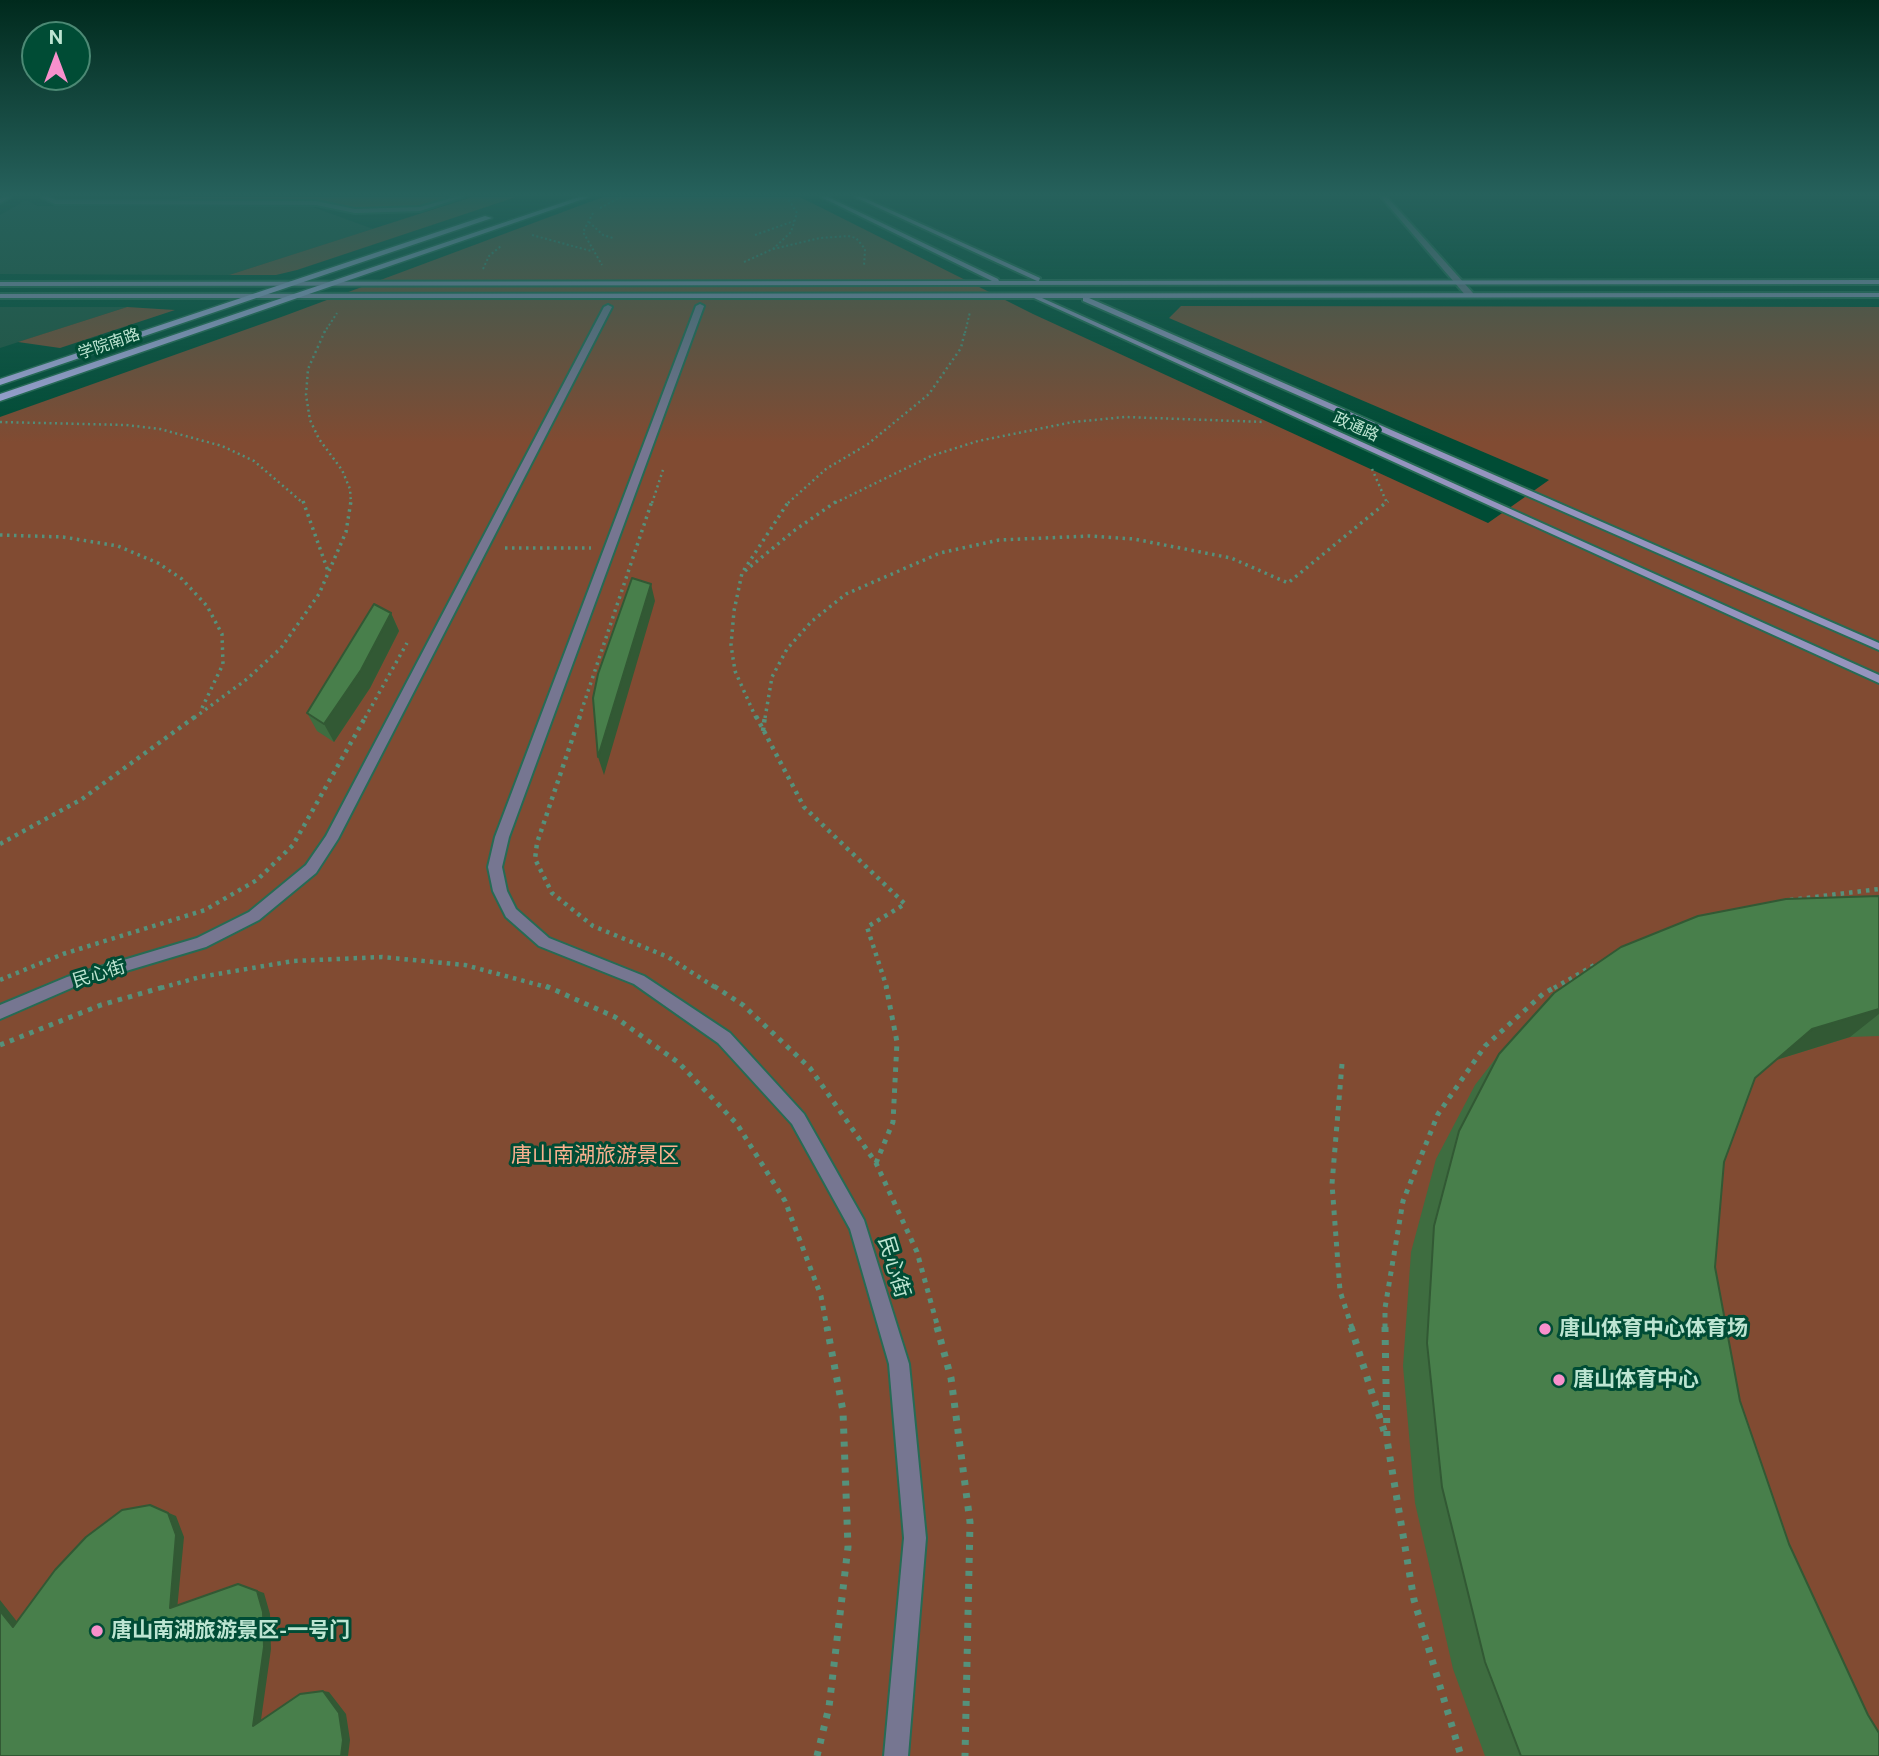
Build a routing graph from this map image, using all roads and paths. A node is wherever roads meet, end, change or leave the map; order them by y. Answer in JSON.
{"nodes":[{"id":1,"x":305,"y":279,"type":"edge"},
{"id":2,"x":349,"y":279,"type":"edge"},
{"id":3,"x":994,"y":279,"type":"edge"},
{"id":4,"x":1036,"y":279,"type":"edge"},
{"id":5,"x":1456,"y":279,"type":"edge"},
{"id":6,"x":1000,"y":282,"type":"junction"},
{"id":7,"x":1459,"y":282,"type":"junction"},
{"id":8,"x":1879,"y":282,"type":"edge"},
{"id":9,"x":1045,"y":283,"type":"junction"},
{"id":10,"x":0,"y":284,"type":"edge"},
{"id":11,"x":290,"y":284,"type":"junction"},
{"id":12,"x":334,"y":284,"type":"junction"},
{"id":13,"x":1029,"y":295,"type":"junction"},
{"id":14,"x":1470,"y":295,"type":"junction"},
{"id":15,"x":1879,"y":295,"type":"edge"},
{"id":16,"x":0,"y":296,"type":"edge"},
{"id":17,"x":254,"y":296,"type":"junction"},
{"id":18,"x":297,"y":296,"type":"junction"},
{"id":19,"x":1080,"y":296,"type":"junction"},
{"id":20,"x":972,"y":304,"type":"dead end"},
{"id":21,"x":342,"y":306,"type":"dead end"},
{"id":22,"x":700,"y":306,"type":"dead end"},
{"id":23,"x":608,"y":307,"type":"dead end"},
{"id":24,"x":0,"y":382,"type":"edge"},
{"id":25,"x":0,"y":398,"type":"edge"},
{"id":26,"x":0,"y":422,"type":"edge"},
{"id":27,"x":1272,"y":422,"type":"dead end"},
{"id":28,"x":667,"y":459,"type":"dead end"},
{"id":29,"x":1370,"y":465,"type":"dead end"},
{"id":30,"x":1471,"y":468,"type":"junction"},
{"id":31,"x":1452,"y":486,"type":"junction"},
{"id":32,"x":0,"y":535,"type":"edge"},
{"id":33,"x":481,"y":548,"type":"junction"},
{"id":34,"x":612,"y":548,"type":"junction"},
{"id":35,"x":637,"y":548,"type":"junction"},
{"id":36,"x":328,"y":571,"type":"junction"},
{"id":37,"x":742,"y":573,"type":"junction"},
{"id":38,"x":413,"y":632,"type":"dead end"},
{"id":39,"x":1879,"y":647,"type":"edge"},
{"id":40,"x":1879,"y":679,"type":"edge"},
{"id":41,"x":201,"y":711,"type":"junction"},
{"id":42,"x":763,"y":732,"type":"junction"},
{"id":43,"x":0,"y":844,"type":"edge"},
{"id":44,"x":1879,"y":889,"type":"edge"},
{"id":45,"x":1779,"y":902,"type":"edge"},
{"id":46,"x":1611,"y":956,"type":"edge"},
{"id":47,"x":0,"y":980,"type":"edge"},
{"id":48,"x":0,"y":1012,"type":"edge"},
{"id":49,"x":0,"y":1045,"type":"edge"},
{"id":50,"x":1342,"y":1064,"type":"dead end"},
{"id":51,"x":876,"y":1164,"type":"junction"},
{"id":52,"x":1387,"y":1440,"type":"junction"},
{"id":53,"x":817,"y":1756,"type":"edge"},
{"id":54,"x":896,"y":1756,"type":"edge"},
{"id":55,"x":965,"y":1756,"type":"edge"},
{"id":56,"x":1461,"y":1756,"type":"edge"}],
"edges":[{"from":1,"to":11,"type":"main road","name":"学院南路"},
{"from":2,"to":12,"type":"main road","name":"学院南路"},
{"from":3,"to":6,"type":"main road","name":"政通路"},
{"from":4,"to":9,"type":"main road","name":"政通路"},
{"from":5,"to":7,"type":"street"},
{"from":6,"to":9,"type":"main road"},
{"from":6,"to":12,"type":"main road"},
{"from":6,"to":13,"type":"main road","name":"政通路"},
{"from":7,"to":8,"type":"main road"},
{"from":7,"to":9,"type":"main road"},
{"from":7,"to":14,"type":"street"},
{"from":9,"to":19,"type":"main road","name":"政通路"},
{"from":10,"to":11,"type":"main road"},
{"from":11,"to":12,"type":"main road"},
{"from":11,"to":17,"type":"main road","name":"学院南路"},
{"from":12,"to":18,"type":"main road","name":"学院南路"},
{"from":13,"to":18,"type":"main road"},
{"from":13,"to":19,"type":"main road"},
{"from":13,"to":31,"type":"main road","name":"政通路"},
{"from":14,"to":15,"type":"main road"},
{"from":14,"to":19,"type":"main road"},
{"from":16,"to":17,"type":"main road"},
{"from":17,"to":18,"type":"main road"},
{"from":17,"to":24,"type":"main road","name":"学院南路"},
{"from":18,"to":25,"type":"main road","name":"学院南路"},
{"from":19,"to":30,"type":"main road","name":"政通路"},
{"from":20,"to":37,"type":"path"},
{"from":21,"to":36,"type":"path"},
{"from":22,"to":34,"type":"street","name":"民心街"},
{"from":23,"to":33,"type":"street","name":"民心街"},
{"from":26,"to":36,"type":"path"},
{"from":27,"to":37,"type":"path"},
{"from":28,"to":35,"type":"path"},
{"from":29,"to":42,"type":"path"},
{"from":30,"to":31,"type":"main road"},
{"from":30,"to":39,"type":"main road","name":"政通路"},
{"from":31,"to":40,"type":"main road","name":"政通路"},
{"from":32,"to":41,"type":"path"},
{"from":33,"to":34,"type":"path"},
{"from":33,"to":48,"type":"street","name":"民心街"},
{"from":34,"to":35,"type":"path"},
{"from":34,"to":54,"type":"street","name":"民心街"},
{"from":35,"to":51,"type":"path"},
{"from":36,"to":41,"type":"path"},
{"from":37,"to":42,"type":"path"},
{"from":38,"to":47,"type":"path"},
{"from":41,"to":43,"type":"path"},
{"from":42,"to":51,"type":"path"},
{"from":44,"to":45,"type":"path"},
{"from":46,"to":52,"type":"path"},
{"from":49,"to":53,"type":"path"},
{"from":50,"to":52,"type":"path"},
{"from":51,"to":55,"type":"path"},
{"from":52,"to":56,"type":"path"}]}
